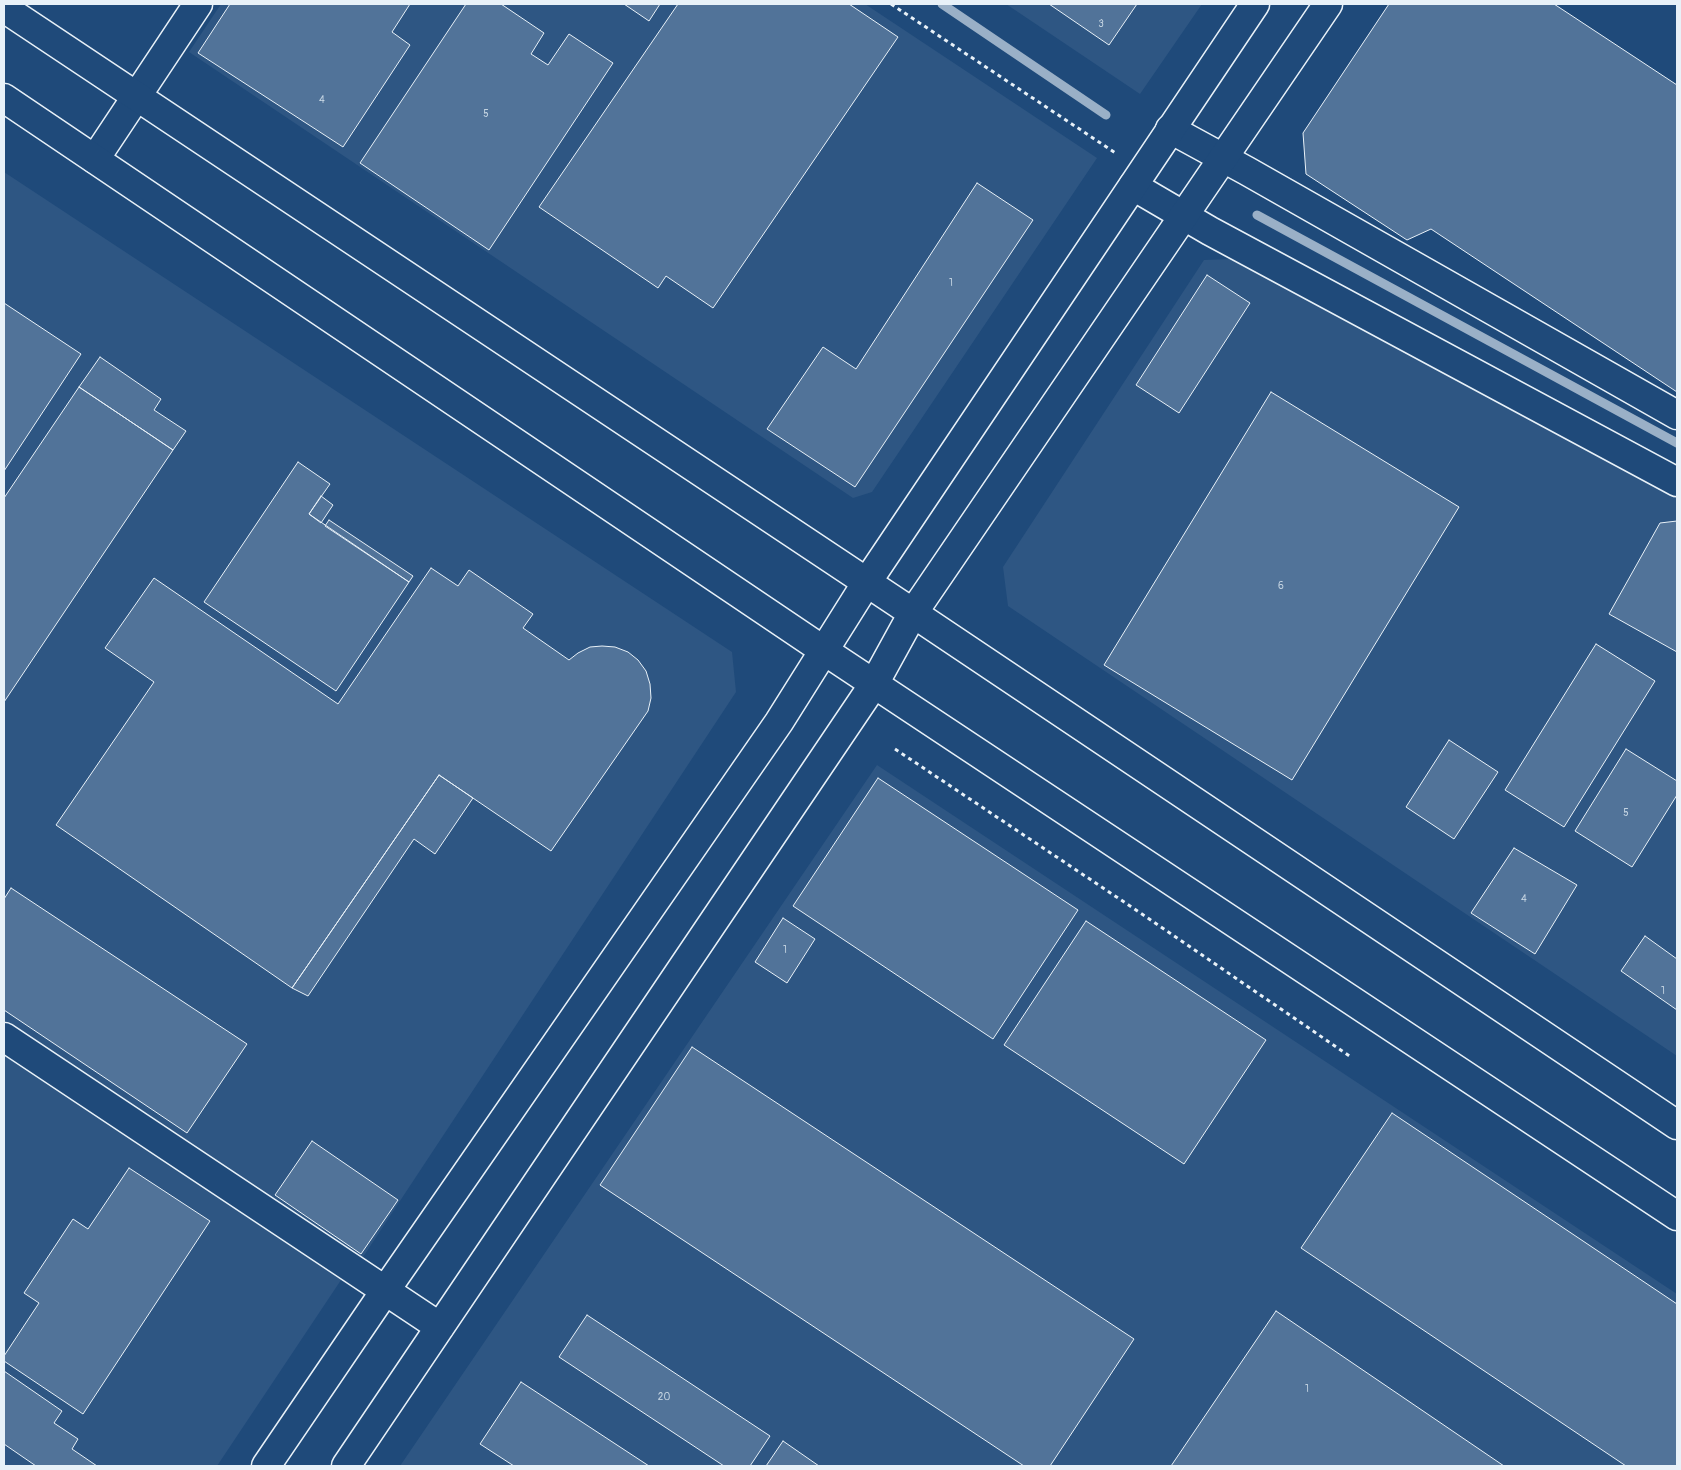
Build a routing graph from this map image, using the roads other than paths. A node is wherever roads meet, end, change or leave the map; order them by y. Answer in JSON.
{"nodes":[{"id":1,"x":198,"y":4,"type":"edge"},
{"id":2,"x":1256,"y":4,"type":"edge"},
{"id":3,"x":1328,"y":4,"type":"edge"},
{"id":4,"x":4,"y":8,"type":"edge"},
{"id":5,"x":136,"y":97,"type":"junction"},
{"id":6,"x":4,"y":98,"type":"edge"},
{"id":7,"x":1170,"y":129,"type":"junction"},
{"id":8,"x":1223,"y":158,"type":"junction"},
{"id":9,"x":95,"y":159,"type":"junction"},
{"id":10,"x":1133,"y":186,"type":"junction"},
{"id":11,"x":1185,"y":217,"type":"junction"},
{"id":12,"x":1677,"y":415,"type":"edge"},
{"id":13,"x":1677,"y":482,"type":"edge"},
{"id":14,"x":867,"y":582,"type":"junction"},
{"id":15,"x":914,"y":613,"type":"junction"},
{"id":16,"x":823,"y":650,"type":"junction"},
{"id":17,"x":874,"y":684,"type":"junction"},
{"id":18,"x":4,"y":1037,"type":"edge"},
{"id":19,"x":1677,"y":1125,"type":"edge"},
{"id":20,"x":1677,"y":1216,"type":"edge"},
{"id":21,"x":385,"y":1291,"type":"junction"},
{"id":22,"x":440,"y":1327,"type":"junction"},
{"id":23,"x":266,"y":1466,"type":"edge"},
{"id":24,"x":346,"y":1466,"type":"edge"}],
"edges":[{"from":1,"to":5,"type":"street"},
{"from":2,"to":7,"type":"street"},
{"from":3,"to":8,"type":"street"},
{"from":4,"to":5,"type":"street"},
{"from":5,"to":9,"type":"street"},
{"from":5,"to":14,"type":"street"},
{"from":6,"to":9,"type":"street"},
{"from":7,"to":8,"type":"street"},
{"from":7,"to":10,"type":"street"},
{"from":8,"to":11,"type":"street"},
{"from":8,"to":12,"type":"street"},
{"from":9,"to":16,"type":"street"},
{"from":10,"to":11,"type":"street"},
{"from":10,"to":14,"type":"street"},
{"from":11,"to":13,"type":"street"},
{"from":11,"to":15,"type":"street"},
{"from":14,"to":15,"type":"street"},
{"from":14,"to":16,"type":"street"},
{"from":15,"to":17,"type":"street"},
{"from":15,"to":19,"type":"street"},
{"from":16,"to":17,"type":"street"},
{"from":16,"to":21,"type":"street"},
{"from":17,"to":20,"type":"street"},
{"from":17,"to":22,"type":"street"},
{"from":18,"to":21,"type":"street"},
{"from":21,"to":22,"type":"street"},
{"from":21,"to":23,"type":"street"},
{"from":22,"to":24,"type":"street"}]}
